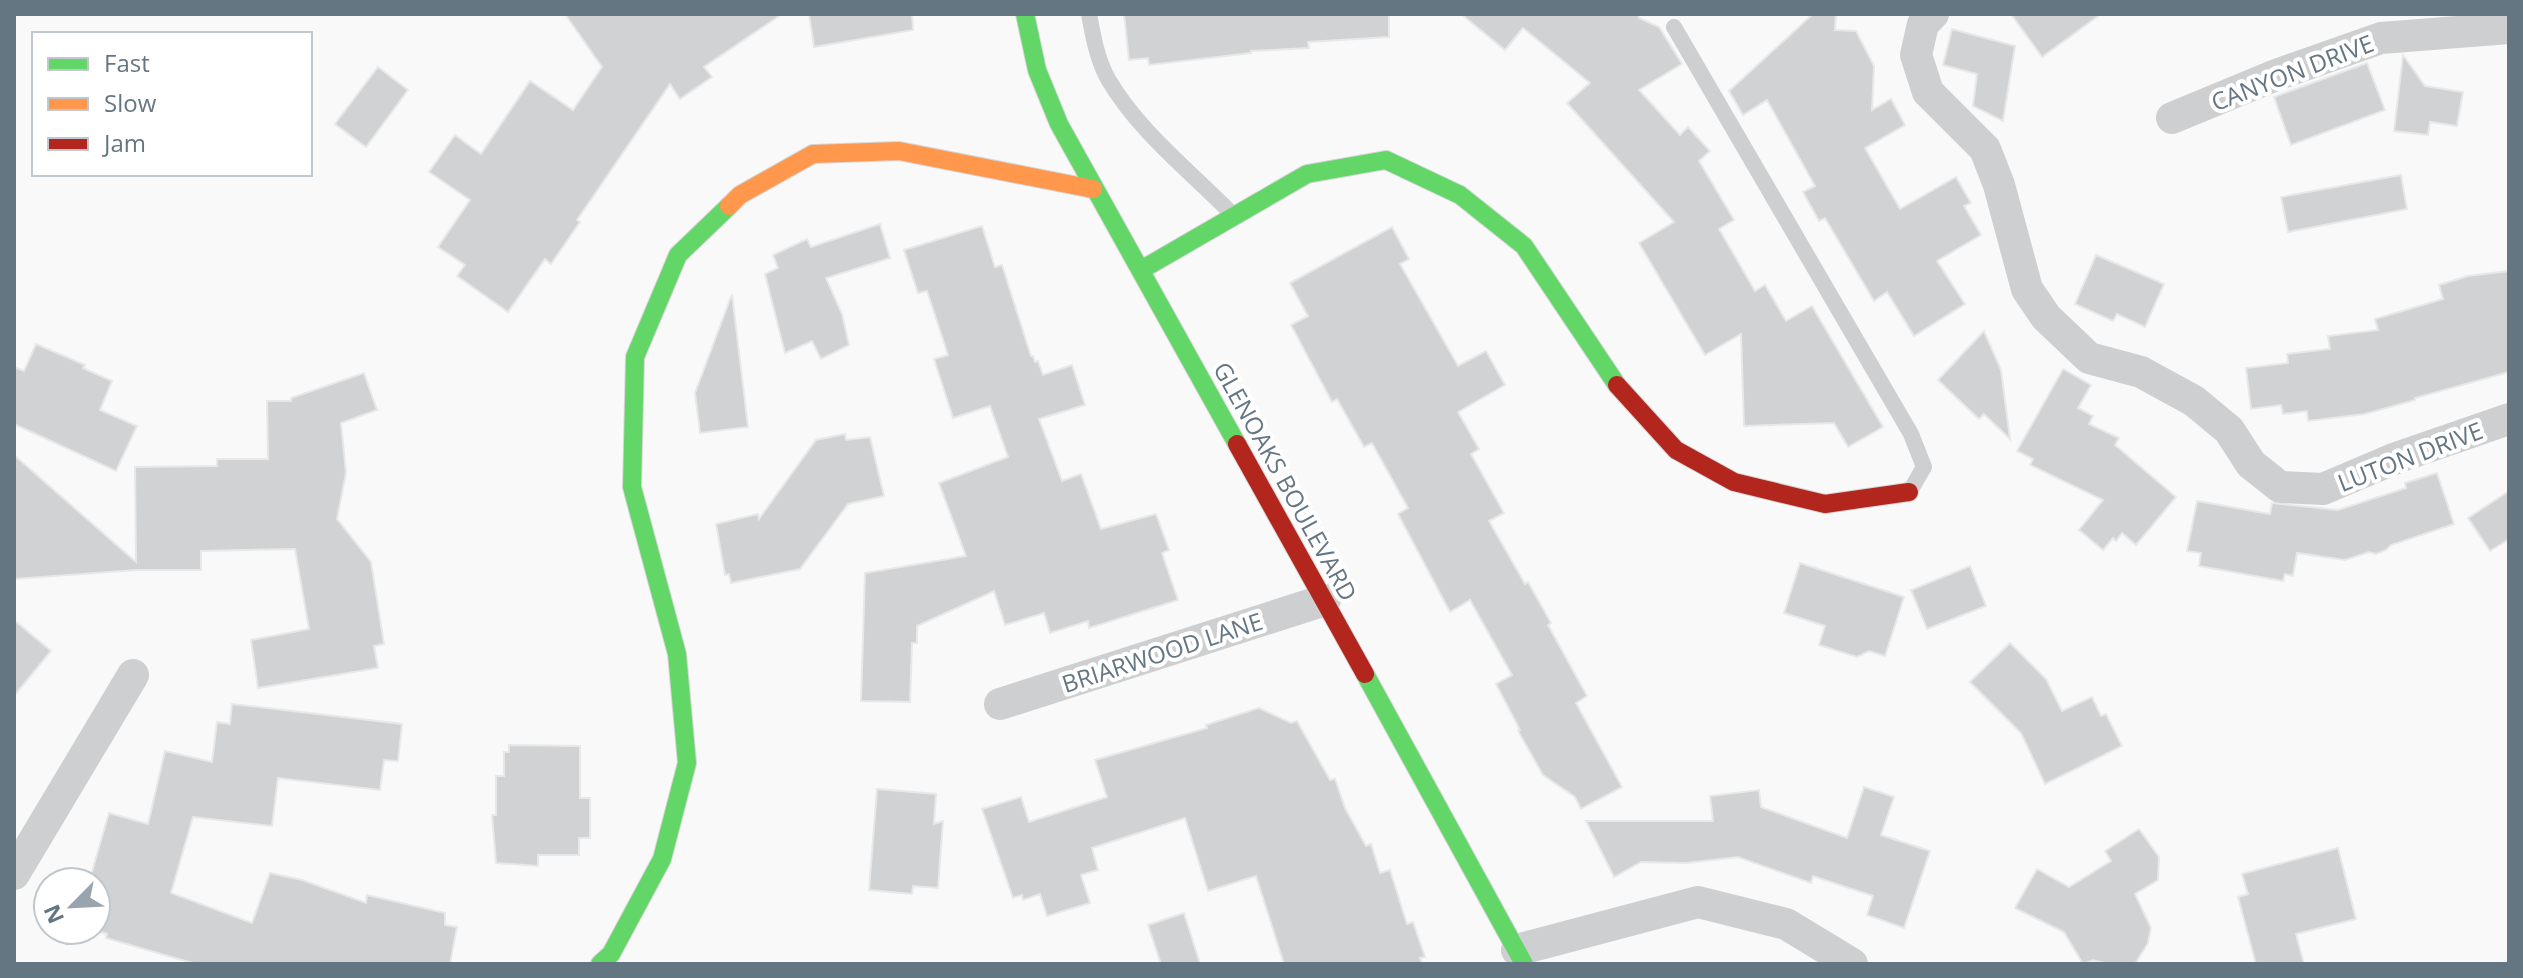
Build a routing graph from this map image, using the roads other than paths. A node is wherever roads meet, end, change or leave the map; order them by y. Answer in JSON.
{"nodes":[{"id":1,"x":1025,"y":14,"type":"edge"},
{"id":2,"x":1089,"y":14,"type":"edge"},
{"id":3,"x":1933,"y":14,"type":"edge"},
{"id":4,"x":1674,"y":27,"type":"dead end"},
{"id":5,"x":2509,"y":28,"type":"edge"},
{"id":6,"x":2172,"y":118,"type":"dead end"},
{"id":7,"x":1093,"y":189,"type":"junction"},
{"id":8,"x":1234,"y":216,"type":"junction"},
{"id":9,"x":1141,"y":270,"type":"junction"},
{"id":10,"x":2509,"y":419,"type":"edge"},
{"id":11,"x":1909,"y":492,"type":"joint"},
{"id":12,"x":1325,"y":600,"type":"junction"},
{"id":13,"x":133,"y":675,"type":"dead end"},
{"id":14,"x":1000,"y":704,"type":"dead end"},
{"id":15,"x":14,"y":874,"type":"edge"},
{"id":16,"x":1521,"y":957,"type":"edge"},
{"id":17,"x":600,"y":964,"type":"edge"},
{"id":18,"x":1852,"y":964,"type":"edge"}],
"edges":[{"from":1,"to":7,"type":"street","name":"GLENOAKS BOULEVARD"},
{"from":2,"to":8,"type":"lane"},
{"from":3,"to":10,"type":"street","name":"LUTON DRIVE"},
{"from":4,"to":11,"type":"lane"},
{"from":5,"to":6,"type":"street","name":"CANYON DRIVE"},
{"from":7,"to":9,"type":"street","name":"GLENOAKS BOULEVARD"},
{"from":7,"to":17,"type":"street"},
{"from":8,"to":9,"type":"street"},
{"from":8,"to":11,"type":"street"},
{"from":9,"to":12,"type":"street","name":"GLENOAKS BOULEVARD"},
{"from":12,"to":14,"type":"street","name":"BRIARWOOD LANE"},
{"from":12,"to":16,"type":"street","name":"GLENOAKS BOULEVARD"},
{"from":13,"to":15,"type":"street"},
{"from":16,"to":18,"type":"street"}]}
